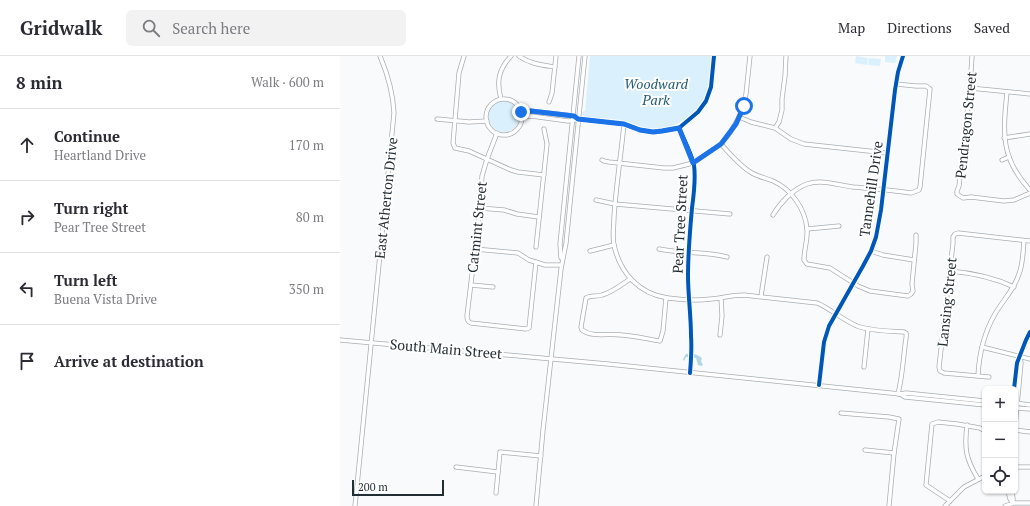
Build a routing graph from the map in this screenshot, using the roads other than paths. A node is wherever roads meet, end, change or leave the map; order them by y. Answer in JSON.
{"nodes":[{"id":1,"x":380,"y":56,"type":"edge"},
{"id":2,"x":464,"y":56,"type":"edge"},
{"id":3,"x":511,"y":56,"type":"edge"},
{"id":4,"x":519,"y":56,"type":"edge"},
{"id":5,"x":556,"y":56,"type":"edge"},
{"id":6,"x":579,"y":56,"type":"edge"},
{"id":7,"x":585,"y":56,"type":"edge"},
{"id":8,"x":714,"y":56,"type":"edge"},
{"id":9,"x":750,"y":56,"type":"edge"},
{"id":10,"x":786,"y":56,"type":"edge"},
{"id":11,"x":903,"y":56,"type":"edge"},
{"id":12,"x":972,"y":56,"type":"edge"},
{"id":13,"x":555,"y":67,"type":"junction"},
{"id":14,"x":896,"y":84,"type":"junction"},
{"id":15,"x":970,"y":88,"type":"junction"},
{"id":16,"x":1007,"y":92,"type":"junction"},
{"id":17,"x":1030,"y":94,"type":"edge"},
{"id":18,"x":501,"y":99,"type":"junction"},
{"id":19,"x":549,"y":102,"type":"dead end"},
{"id":20,"x":521,"y":112,"type":"junction"},
{"id":21,"x":574,"y":116,"type":"junction"},
{"id":22,"x":522,"y":117,"type":"junction"},
{"id":23,"x":739,"y":117,"type":"junction"},
{"id":24,"x":437,"y":119,"type":"dead end"},
{"id":25,"x":578,"y":119,"type":"junction"},
{"id":26,"x":456,"y":121,"type":"junction"},
{"id":27,"x":487,"y":121,"type":"junction"},
{"id":28,"x":573,"y":121,"type":"junction"},
{"id":29,"x":624,"y":124,"type":"junction"},
{"id":30,"x":679,"y":128,"type":"junction"},
{"id":31,"x":775,"y":128,"type":"junction"},
{"id":32,"x":544,"y":129,"type":"dead end"},
{"id":33,"x":497,"y":133,"type":"junction"},
{"id":34,"x":1030,"y":134,"type":"edge"},
{"id":35,"x":1004,"y":138,"type":"junction"},
{"id":36,"x":721,"y":144,"type":"junction"},
{"id":37,"x":887,"y":153,"type":"junction"},
{"id":38,"x":1009,"y":157,"type":"junction"},
{"id":39,"x":486,"y":159,"type":"junction"},
{"id":40,"x":602,"y":160,"type":"dead end"},
{"id":41,"x":1002,"y":160,"type":"dead end"},
{"id":42,"x":620,"y":163,"type":"junction"},
{"id":43,"x":693,"y":163,"type":"junction"},
{"id":44,"x":544,"y":174,"type":"junction"},
{"id":45,"x":883,"y":190,"type":"junction"},
{"id":46,"x":1030,"y":190,"type":"edge"},
{"id":47,"x":1030,"y":193,"type":"edge"},
{"id":48,"x":791,"y":194,"type":"junction"},
{"id":49,"x":596,"y":200,"type":"dead end"},
{"id":50,"x":615,"y":204,"type":"junction"},
{"id":51,"x":480,"y":208,"type":"junction"},
{"id":52,"x":692,"y":211,"type":"junction"},
{"id":53,"x":730,"y":214,"type":"dead end"},
{"id":54,"x":773,"y":215,"type":"dead end"},
{"id":55,"x":539,"y":217,"type":"junction"},
{"id":56,"x":839,"y":226,"type":"dead end"},
{"id":57,"x":807,"y":228,"type":"junction"},
{"id":58,"x":916,"y":235,"type":"dead end"},
{"id":59,"x":1024,"y":241,"type":"junction"},
{"id":60,"x":1030,"y":241,"type":"edge"},
{"id":61,"x":614,"y":245,"type":"junction"},
{"id":62,"x":536,"y":247,"type":"dead end"},
{"id":63,"x":475,"y":249,"type":"junction"},
{"id":64,"x":659,"y":249,"type":"dead end"},
{"id":65,"x":590,"y":251,"type":"dead end"},
{"id":66,"x":871,"y":251,"type":"junction"},
{"id":67,"x":688,"y":252,"type":"junction"},
{"id":68,"x":727,"y":256,"type":"dead end"},
{"id":69,"x":766,"y":257,"type":"dead end"},
{"id":70,"x":914,"y":260,"type":"junction"},
{"id":71,"x":536,"y":262,"type":"junction"},
{"id":72,"x":561,"y":266,"type":"junction"},
{"id":73,"x":950,"y":271,"type":"junction"},
{"id":74,"x":630,"y":279,"type":"junction"},
{"id":75,"x":854,"y":283,"type":"junction"},
{"id":76,"x":471,"y":285,"type":"junction"},
{"id":77,"x":494,"y":287,"type":"dead end"},
{"id":78,"x":1014,"y":287,"type":"junction"},
{"id":79,"x":761,"y":296,"type":"junction"},
{"id":80,"x":666,"y":298,"type":"junction"},
{"id":81,"x":721,"y":298,"type":"junction"},
{"id":82,"x":688,"y":300,"type":"junction"},
{"id":83,"x":836,"y":313,"type":"junction"},
{"id":84,"x":868,"y":329,"type":"junction"},
{"id":85,"x":1030,"y":332,"type":"edge"},
{"id":86,"x":720,"y":335,"type":"dead end"},
{"id":87,"x":340,"y":340,"type":"edge"},
{"id":88,"x":372,"y":342,"type":"junction"},
{"id":89,"x":982,"y":347,"type":"junction"},
{"id":90,"x":1020,"y":357,"type":"junction"},
{"id":91,"x":551,"y":359,"type":"junction"},
{"id":92,"x":1030,"y":359,"type":"edge"},
{"id":93,"x":864,"y":367,"type":"dead end"},
{"id":94,"x":690,"y":373,"type":"junction"},
{"id":95,"x":978,"y":376,"type":"junction"},
{"id":96,"x":990,"y":377,"type":"dead end"},
{"id":97,"x":819,"y":385,"type":"junction"},
{"id":98,"x":1014,"y":386,"type":"edge"},
{"id":99,"x":1018,"y":389,"type":"edge"},
{"id":100,"x":899,"y":394,"type":"junction"},
{"id":101,"x":982,"y":401,"type":"edge"},
{"id":102,"x":982,"y":405,"type":"edge"},
{"id":103,"x":1030,"y":405,"type":"edge"},
{"id":104,"x":1018,"y":406,"type":"edge"},
{"id":105,"x":1018,"y":406,"type":"edge"},
{"id":106,"x":1030,"y":409,"type":"edge"},
{"id":107,"x":841,"y":413,"type":"dead end"},
{"id":108,"x":967,"y":425,"type":"junction"},
{"id":109,"x":982,"y":429,"type":"edge"},
{"id":110,"x":1018,"y":430,"type":"edge"},
{"id":111,"x":1030,"y":432,"type":"edge"},
{"id":112,"x":865,"y":450,"type":"dead end"},
{"id":113,"x":894,"y":453,"type":"junction"},
{"id":114,"x":541,"y":456,"type":"junction"},
{"id":115,"x":456,"y":467,"type":"dead end"},
{"id":116,"x":1018,"y":467,"type":"edge"},
{"id":117,"x":1030,"y":467,"type":"edge"},
{"id":118,"x":498,"y":472,"type":"junction"},
{"id":119,"x":982,"y":477,"type":"edge"},
{"id":120,"x":978,"y":479,"type":"junction"},
{"id":121,"x":496,"y":493,"type":"dead end"},
{"id":122,"x":1009,"y":494,"type":"edge"},
{"id":123,"x":1012,"y":494,"type":"edge"},
{"id":124,"x":950,"y":501,"type":"junction"},
{"id":125,"x":1013,"y":503,"type":"junction"},
{"id":126,"x":1030,"y":503,"type":"edge"},
{"id":127,"x":355,"y":506,"type":"edge"},
{"id":128,"x":536,"y":506,"type":"edge"},
{"id":129,"x":889,"y":506,"type":"edge"},
{"id":130,"x":945,"y":506,"type":"edge"},
{"id":131,"x":1005,"y":506,"type":"edge"}],
"edges":[{"from":1,"to":88,"type":"street","name":"East Atherton Drive"},
{"from":2,"to":26,"type":"street"},
{"from":3,"to":18,"type":"street"},
{"from":4,"to":13,"type":"street"},
{"from":5,"to":13,"type":"street"},
{"from":6,"to":21,"type":"street"},
{"from":7,"to":25,"type":"street"},
{"from":8,"to":30,"type":"street"},
{"from":9,"to":23,"type":"street"},
{"from":10,"to":31,"type":"street"},
{"from":11,"to":14,"type":"street","name":"Tannehill Drive"},
{"from":12,"to":15,"type":"street","name":"Pendragon Street"},
{"from":13,"to":19,"type":"street"},
{"from":14,"to":37,"type":"street","name":"Tannehill Drive"},
{"from":14,"to":45,"type":"street"},
{"from":15,"to":16,"type":"street"},
{"from":15,"to":47,"type":"street","name":"Pendragon Street"},
{"from":16,"to":17,"type":"street"},
{"from":16,"to":35,"type":"street"},
{"from":18,"to":20,"type":"street"},
{"from":18,"to":27,"type":"street"},
{"from":20,"to":21,"type":"street"},
{"from":20,"to":22,"type":"street"},
{"from":21,"to":25,"type":"street"},
{"from":21,"to":28,"type":"street"},
{"from":22,"to":28,"type":"street"},
{"from":22,"to":33,"type":"street"},
{"from":23,"to":31,"type":"street"},
{"from":23,"to":36,"type":"street"},
{"from":24,"to":26,"type":"street"},
{"from":25,"to":28,"type":"street"},
{"from":25,"to":29,"type":"street"},
{"from":25,"to":72,"type":"street"},
{"from":26,"to":27,"type":"street"},
{"from":26,"to":39,"type":"street"},
{"from":27,"to":33,"type":"street"},
{"from":28,"to":72,"type":"street"},
{"from":29,"to":30,"type":"street"},
{"from":29,"to":42,"type":"street"},
{"from":30,"to":43,"type":"street","name":"Pear Tree Street"},
{"from":31,"to":37,"type":"street"},
{"from":32,"to":44,"type":"street"},
{"from":33,"to":39,"type":"street","name":"Catmint Street"},
{"from":34,"to":35,"type":"street"},
{"from":35,"to":38,"type":"street"},
{"from":36,"to":43,"type":"street"},
{"from":36,"to":48,"type":"street"},
{"from":37,"to":45,"type":"street","name":"Tannehill Drive"},
{"from":38,"to":41,"type":"street"},
{"from":38,"to":46,"type":"street"},
{"from":39,"to":44,"type":"street"},
{"from":39,"to":51,"type":"street","name":"Catmint Street"},
{"from":40,"to":42,"type":"street"},
{"from":42,"to":43,"type":"street"},
{"from":42,"to":50,"type":"street"},
{"from":43,"to":52,"type":"street","name":"Pear Tree Street"},
{"from":44,"to":55,"type":"street"},
{"from":45,"to":48,"type":"street"},
{"from":45,"to":66,"type":"street","name":"Tannehill Drive"},
{"from":48,"to":54,"type":"street"},
{"from":48,"to":57,"type":"street"},
{"from":49,"to":50,"type":"street"},
{"from":50,"to":52,"type":"street"},
{"from":50,"to":61,"type":"street"},
{"from":51,"to":55,"type":"street"},
{"from":51,"to":63,"type":"street","name":"Catmint Street"},
{"from":52,"to":53,"type":"street"},
{"from":52,"to":67,"type":"street","name":"Pear Tree Street"},
{"from":55,"to":62,"type":"street"},
{"from":56,"to":57,"type":"street"},
{"from":57,"to":75,"type":"street"},
{"from":58,"to":70,"type":"street"},
{"from":59,"to":60,"type":"street"},
{"from":59,"to":73,"type":"street","name":"Lansing Street"},
{"from":59,"to":78,"type":"street"},
{"from":61,"to":65,"type":"street"},
{"from":61,"to":74,"type":"street"},
{"from":63,"to":71,"type":"street"},
{"from":63,"to":76,"type":"street","name":"Catmint Street"},
{"from":64,"to":67,"type":"street"},
{"from":66,"to":70,"type":"street"},
{"from":66,"to":75,"type":"street","name":"Tannehill Drive"},
{"from":67,"to":68,"type":"street"},
{"from":67,"to":82,"type":"street","name":"Pear Tree Street"},
{"from":69,"to":79,"type":"street"},
{"from":70,"to":75,"type":"street"},
{"from":71,"to":72,"type":"street"},
{"from":71,"to":76,"type":"street","name":"Catmint Street"},
{"from":72,"to":91,"type":"street"},
{"from":73,"to":78,"type":"street"},
{"from":73,"to":95,"type":"street","name":"Lansing Street"},
{"from":74,"to":80,"type":"street"},
{"from":74,"to":80,"type":"street"},
{"from":75,"to":83,"type":"street","name":"Tannehill Drive"},
{"from":76,"to":77,"type":"street"},
{"from":78,"to":89,"type":"street"},
{"from":79,"to":81,"type":"street"},
{"from":79,"to":83,"type":"street"},
{"from":80,"to":82,"type":"street"},
{"from":81,"to":82,"type":"street"},
{"from":81,"to":86,"type":"street"},
{"from":82,"to":94,"type":"street","name":"Pear Tree Street"},
{"from":83,"to":84,"type":"street"},
{"from":83,"to":97,"type":"street","name":"Tannehill Drive"},
{"from":84,"to":93,"type":"street"},
{"from":84,"to":100,"type":"street"},
{"from":85,"to":90,"type":"street"},
{"from":87,"to":88,"type":"street","name":"South Main Street"},
{"from":88,"to":91,"type":"street","name":"South Main Street"},
{"from":88,"to":127,"type":"street","name":"East Atherton Drive"},
{"from":89,"to":90,"type":"street"},
{"from":89,"to":95,"type":"street"},
{"from":90,"to":92,"type":"street"},
{"from":90,"to":98,"type":"street"},
{"from":90,"to":99,"type":"street"},
{"from":91,"to":94,"type":"street","name":"South Main Street"},
{"from":91,"to":114,"type":"street"},
{"from":94,"to":97,"type":"street","name":"South Main Street"},
{"from":95,"to":96,"type":"street"},
{"from":97,"to":100,"type":"street","name":"South Main Street"},
{"from":100,"to":101,"type":"street"},
{"from":100,"to":102,"type":"street"},
{"from":103,"to":104,"type":"street"},
{"from":105,"to":106,"type":"street"},
{"from":107,"to":113,"type":"street"},
{"from":108,"to":109,"type":"street"},
{"from":108,"to":120,"type":"street"},
{"from":108,"to":124,"type":"street"},
{"from":110,"to":111,"type":"street"},
{"from":112,"to":113,"type":"street"},
{"from":113,"to":129,"type":"street"},
{"from":114,"to":118,"type":"street"},
{"from":114,"to":128,"type":"street"},
{"from":115,"to":118,"type":"street"},
{"from":116,"to":117,"type":"street"},
{"from":118,"to":121,"type":"street"},
{"from":119,"to":120,"type":"street"},
{"from":120,"to":124,"type":"street"},
{"from":122,"to":125,"type":"street"},
{"from":123,"to":125,"type":"street"},
{"from":124,"to":130,"type":"street"},
{"from":125,"to":126,"type":"street"},
{"from":125,"to":131,"type":"street"}]}
